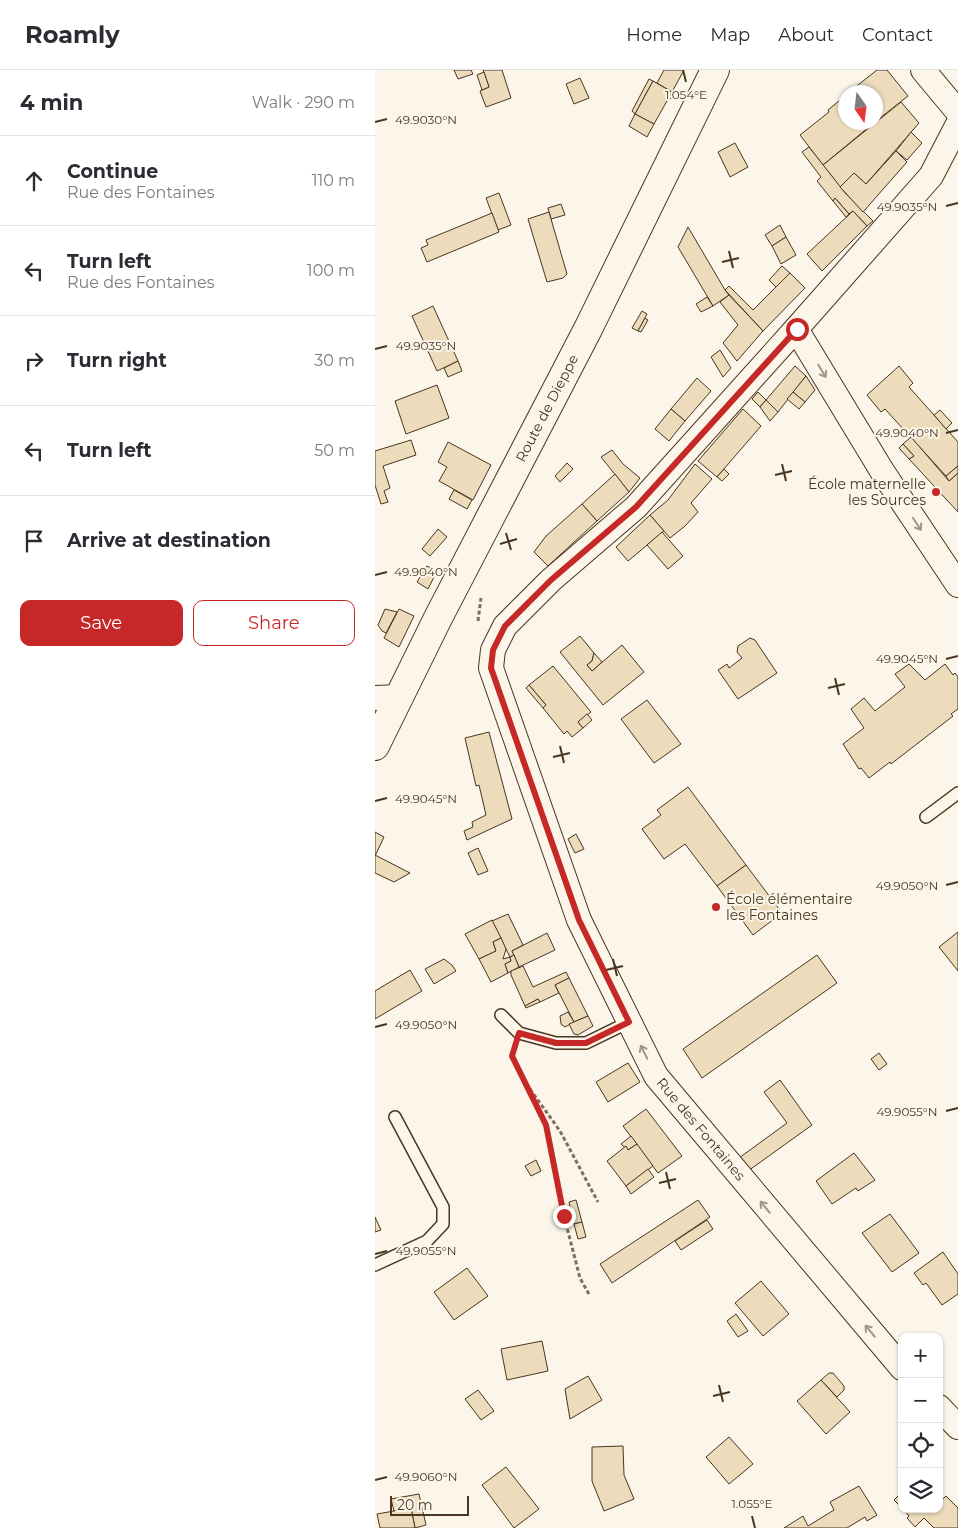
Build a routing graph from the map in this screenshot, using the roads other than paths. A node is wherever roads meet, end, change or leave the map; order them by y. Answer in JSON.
{"nodes":[{"id":1,"x":715,"y":70,"type":"edge"},
{"id":2,"x":923,"y":70,"type":"edge"},
{"id":3,"x":958,"y":112,"type":"edge"},
{"id":4,"x":958,"y":124,"type":"edge"},
{"id":5,"x":797,"y":329,"type":"junction"},
{"id":6,"x":958,"y":585,"type":"edge"},
{"id":7,"x":387,"y":698,"type":"edge"},
{"id":8,"x":375,"y":746,"type":"edge"},
{"id":9,"x":958,"y":793,"type":"edge"},
{"id":10,"x":926,"y":817,"type":"dead end"},
{"id":11,"x":501,"y":1015,"type":"dead end"},
{"id":12,"x":629,"y":1022,"type":"junction"},
{"id":13,"x":395,"y":1117,"type":"dead end"},
{"id":14,"x":375,"y":1265,"type":"edge"},
{"id":15,"x":898,"y":1363,"type":"edge"},
{"id":16,"x":943,"y":1411,"type":"edge"},
{"id":17,"x":958,"y":1427,"type":"edge"}],
"edges":[{"from":1,"to":7,"type":"main road","name":"Route de Dieppe"},
{"from":2,"to":3,"type":"street"},
{"from":4,"to":5,"type":"street","name":"Rue des Fontaines"},
{"from":5,"to":6,"type":"street","one_way":true},
{"from":5,"to":12,"type":"street","name":"Rue des Fontaines"},
{"from":7,"to":8,"type":"main road","name":"Route de Dieppe"},
{"from":9,"to":10,"type":"lane"},
{"from":11,"to":12,"type":"lane"},
{"from":15,"to":12,"type":"street","name":"Rue des Fontaines","one_way":true},
{"from":13,"to":14,"type":"lane"},
{"from":16,"to":17,"type":"street"}]}
